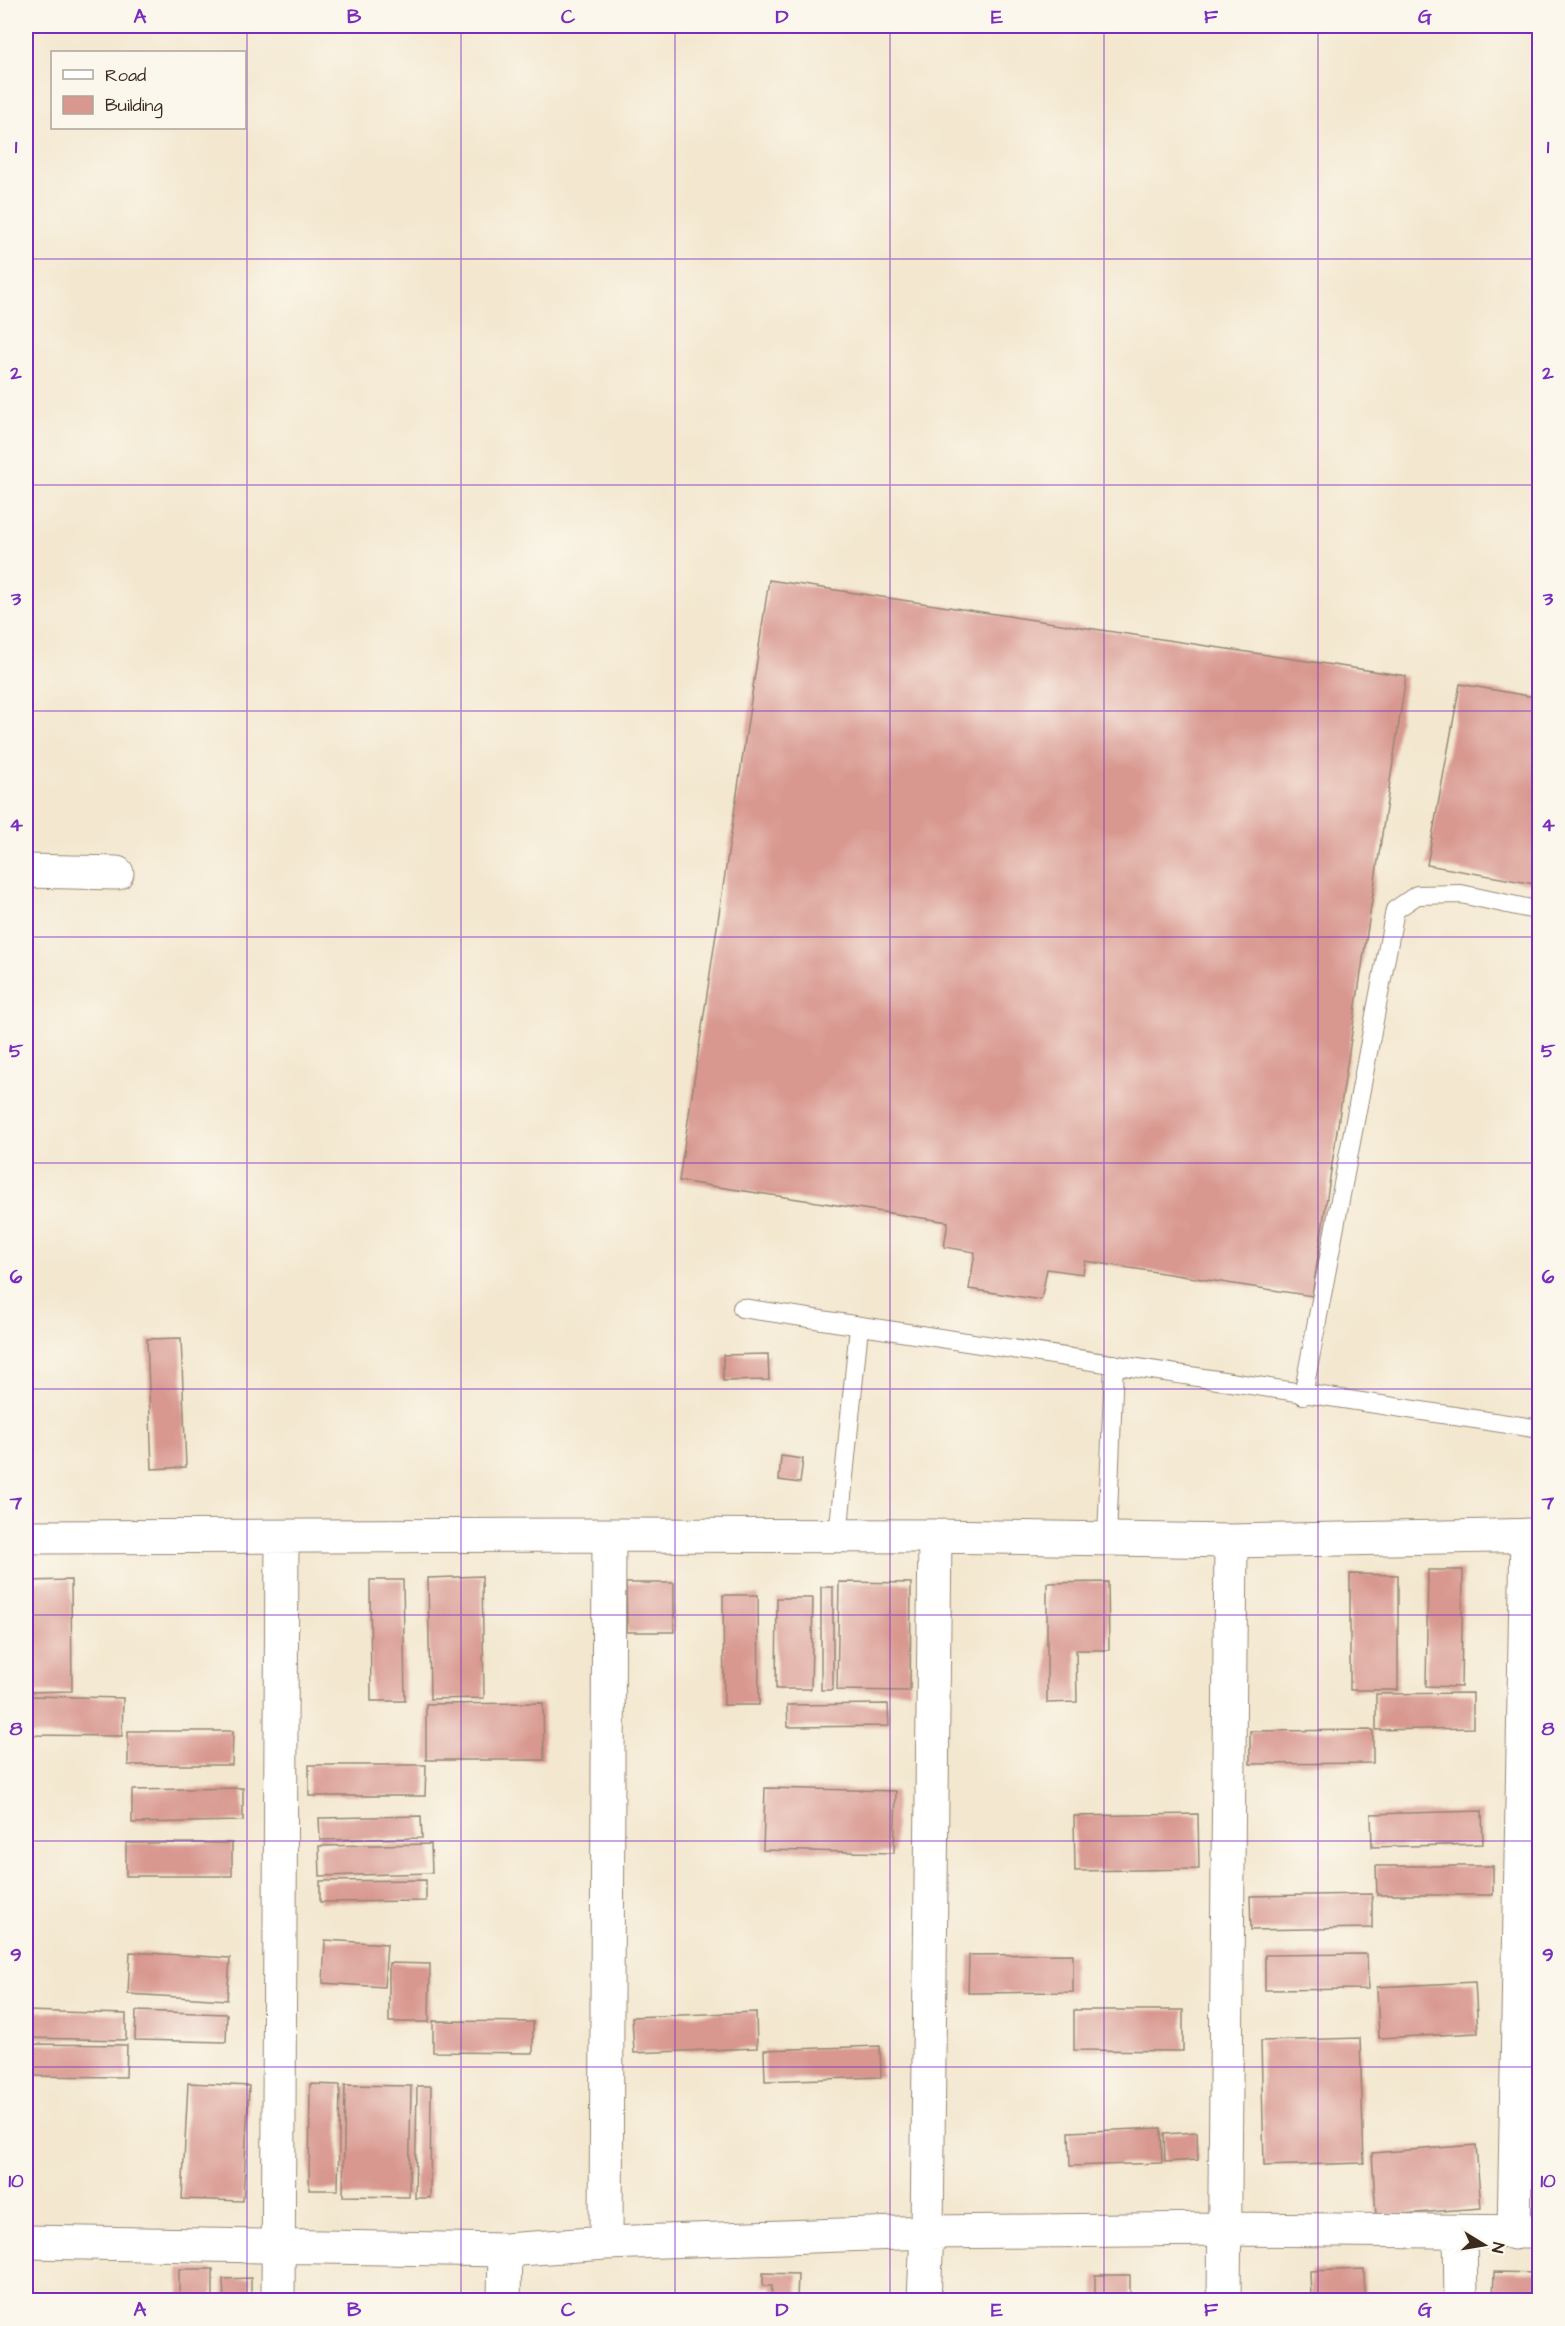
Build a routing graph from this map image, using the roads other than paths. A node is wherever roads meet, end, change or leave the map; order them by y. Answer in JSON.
{"nodes":[{"id":1,"x":26,"y":872,"type":"edge"},
{"id":2,"x":117,"y":873,"type":"dead end"},
{"id":3,"x":1539,"y":911,"type":"edge"},
{"id":4,"x":741,"y":1308,"type":"dead end"},
{"id":5,"x":859,"y":1327,"type":"junction"},
{"id":6,"x":1114,"y":1364,"type":"junction"},
{"id":7,"x":1303,"y":1395,"type":"junction"},
{"id":8,"x":1539,"y":1429,"type":"edge"},
{"id":9,"x":609,"y":1535,"type":"junction"},
{"id":10,"x":1533,"y":1535,"type":"edge"},
{"id":11,"x":282,"y":1536,"type":"junction"},
{"id":12,"x":838,"y":1536,"type":"junction"},
{"id":13,"x":935,"y":1536,"type":"junction"},
{"id":14,"x":26,"y":1537,"type":"edge"},
{"id":15,"x":1107,"y":1539,"type":"junction"},
{"id":16,"x":1231,"y":1542,"type":"junction"},
{"id":17,"x":1225,"y":2229,"type":"junction"},
{"id":18,"x":927,"y":2232,"type":"junction"},
{"id":19,"x":1460,"y":2232,"type":"junction"},
{"id":20,"x":1527,"y":2233,"type":"edge"},
{"id":21,"x":26,"y":2242,"type":"edge"},
{"id":22,"x":606,"y":2243,"type":"junction"},
{"id":23,"x":278,"y":2246,"type":"junction"},
{"id":24,"x":505,"y":2250,"type":"junction"},
{"id":25,"x":278,"y":2301,"type":"edge"},
{"id":26,"x":504,"y":2301,"type":"edge"},
{"id":27,"x":924,"y":2301,"type":"edge"},
{"id":28,"x":1224,"y":2301,"type":"edge"},
{"id":29,"x":1461,"y":2301,"type":"edge"}],
"edges":[{"from":1,"to":2,"type":"street"},
{"from":3,"to":7,"type":"lane"},
{"from":4,"to":5,"type":"lane"},
{"from":5,"to":6,"type":"lane"},
{"from":5,"to":12,"type":"lane"},
{"from":6,"to":7,"type":"lane"},
{"from":6,"to":15,"type":"lane"},
{"from":7,"to":8,"type":"lane"},
{"from":9,"to":11,"type":"street"},
{"from":9,"to":12,"type":"street"},
{"from":9,"to":22,"type":"street"},
{"from":10,"to":16,"type":"street"},
{"from":10,"to":20,"type":"street"},
{"from":11,"to":14,"type":"street"},
{"from":11,"to":23,"type":"street"},
{"from":12,"to":13,"type":"street"},
{"from":13,"to":15,"type":"street"},
{"from":13,"to":18,"type":"street"},
{"from":15,"to":16,"type":"street"},
{"from":16,"to":17,"type":"street"},
{"from":17,"to":18,"type":"street"},
{"from":17,"to":19,"type":"street"},
{"from":17,"to":28,"type":"street"},
{"from":18,"to":22,"type":"street"},
{"from":18,"to":27,"type":"street"},
{"from":19,"to":20,"type":"street"},
{"from":19,"to":29,"type":"street"},
{"from":21,"to":23,"type":"street"},
{"from":22,"to":24,"type":"street"},
{"from":23,"to":24,"type":"street"},
{"from":23,"to":25,"type":"street"},
{"from":24,"to":26,"type":"street"}]}
